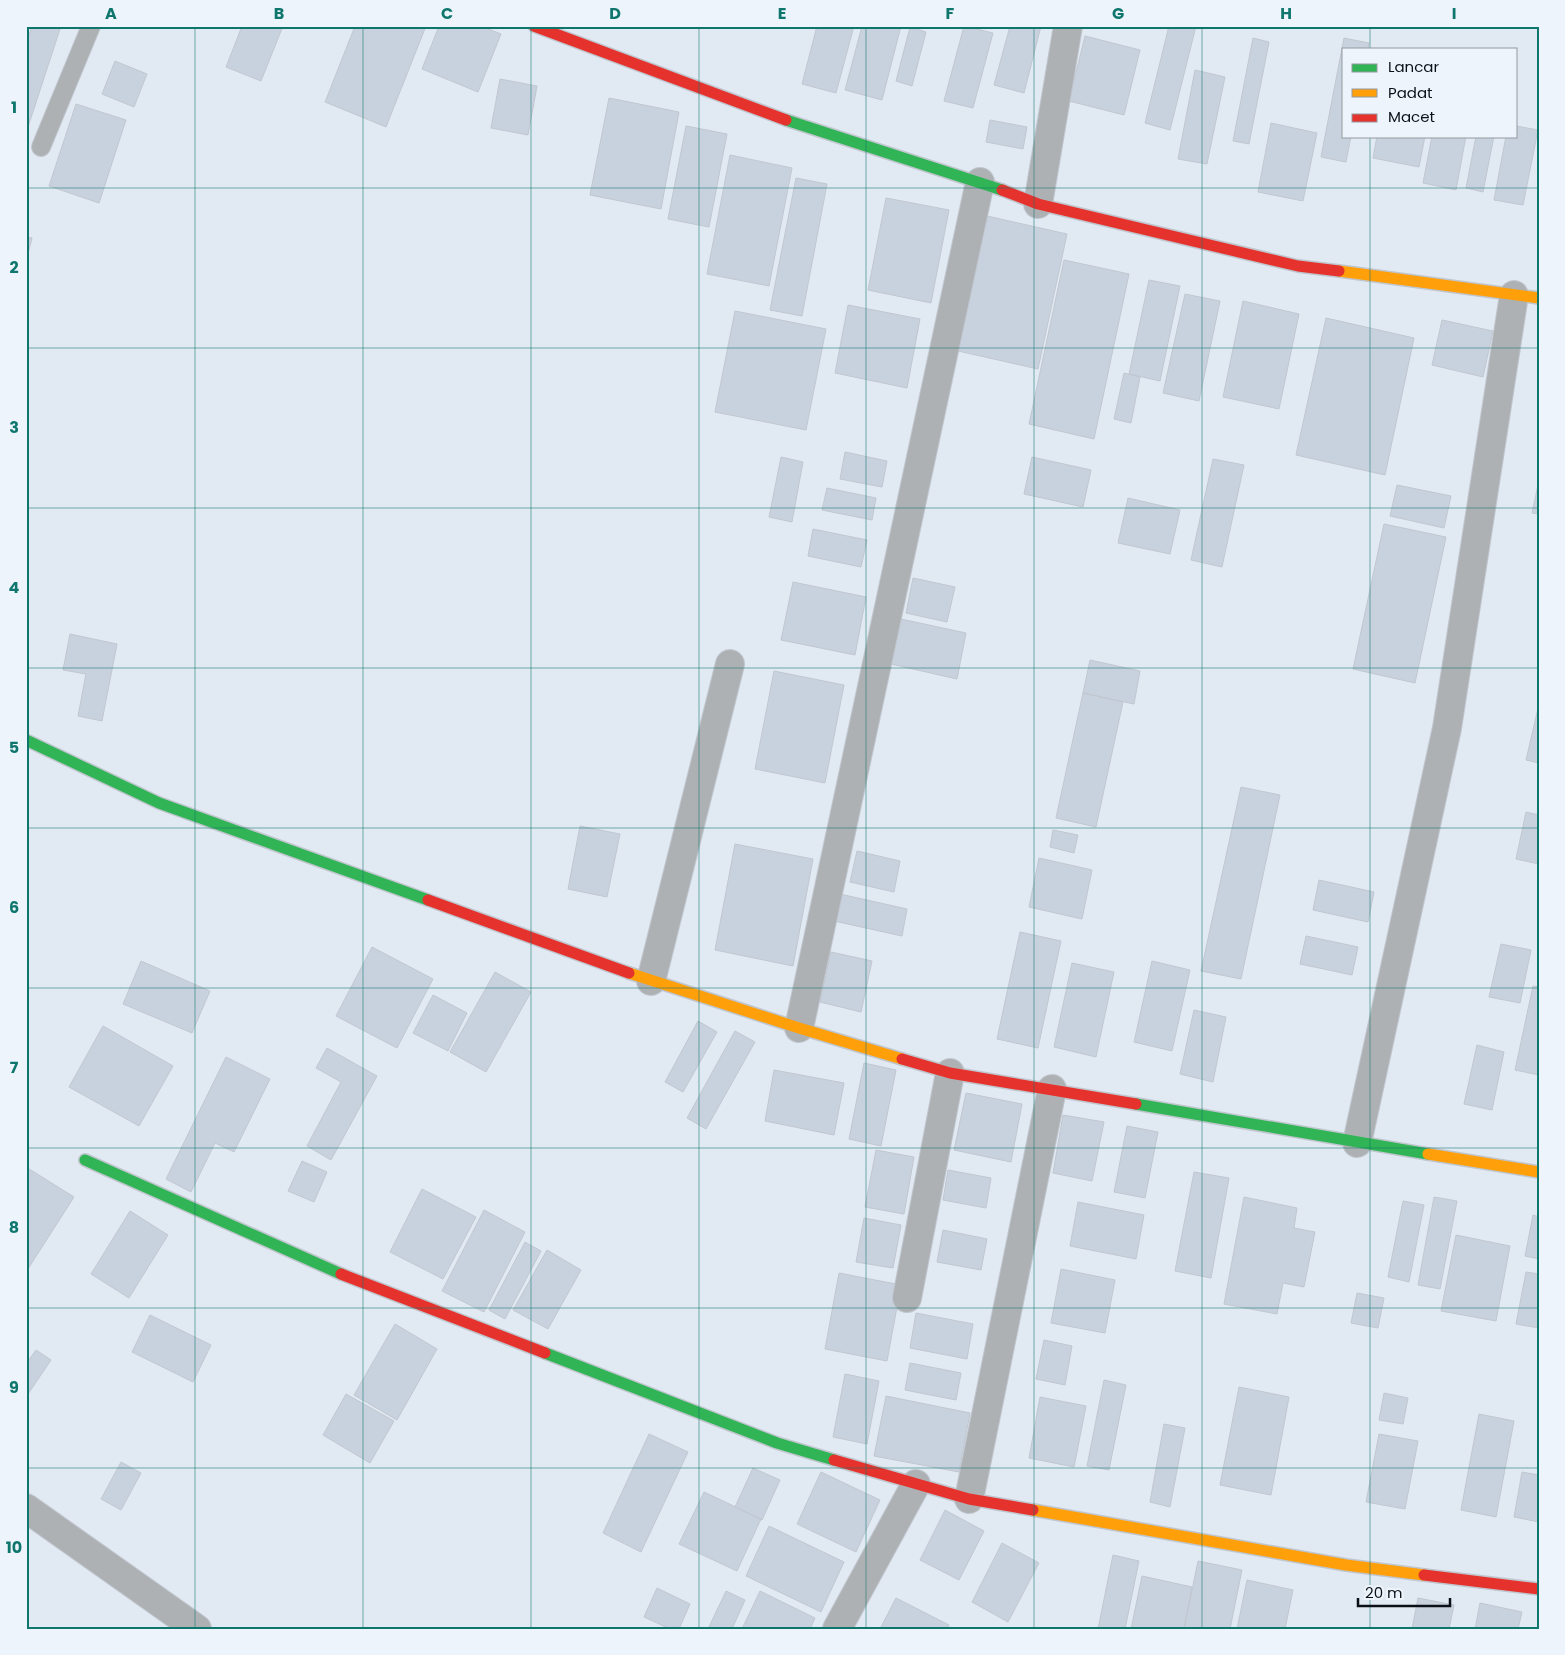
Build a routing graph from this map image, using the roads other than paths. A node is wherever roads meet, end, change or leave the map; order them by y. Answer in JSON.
{"nodes":[{"id":1,"x":91,"y":26,"type":"edge"},
{"id":2,"x":534,"y":26,"type":"edge"},
{"id":3,"x":1068,"y":26,"type":"edge"},
{"id":4,"x":41,"y":147,"type":"dead end"},
{"id":5,"x":980,"y":182,"type":"junction"},
{"id":6,"x":1038,"y":204,"type":"junction"},
{"id":7,"x":1527,"y":296,"type":"edge"},
{"id":8,"x":730,"y":664,"type":"dead end"},
{"id":9,"x":26,"y":740,"type":"edge"},
{"id":10,"x":651,"y":982,"type":"junction"},
{"id":11,"x":799,"y":1028,"type":"junction"},
{"id":12,"x":950,"y":1073,"type":"junction"},
{"id":13,"x":1052,"y":1089,"type":"junction"},
{"id":14,"x":1357,"y":1143,"type":"junction"},
{"id":15,"x":85,"y":1160,"type":"dead end"},
{"id":16,"x":1539,"y":1172,"type":"edge"},
{"id":17,"x":907,"y":1298,"type":"dead end"},
{"id":18,"x":916,"y":1484,"type":"junction"},
{"id":19,"x":969,"y":1499,"type":"junction"},
{"id":20,"x":26,"y":1508,"type":"edge"},
{"id":21,"x":1539,"y":1589,"type":"edge"},
{"id":22,"x":197,"y":1629,"type":"edge"},
{"id":23,"x":837,"y":1629,"type":"edge"}],
"edges":[{"from":1,"to":4,"type":"lane"},
{"from":2,"to":5,"type":"street"},
{"from":3,"to":6,"type":"street"},
{"from":5,"to":6,"type":"street"},
{"from":5,"to":11,"type":"street"},
{"from":6,"to":7,"type":"street"},
{"from":7,"to":14,"type":"street"},
{"from":8,"to":10,"type":"street"},
{"from":9,"to":10,"type":"street"},
{"from":10,"to":11,"type":"street"},
{"from":11,"to":12,"type":"street"},
{"from":12,"to":13,"type":"street"},
{"from":12,"to":17,"type":"street"},
{"from":13,"to":14,"type":"street"},
{"from":13,"to":19,"type":"street"},
{"from":14,"to":16,"type":"street"},
{"from":15,"to":18,"type":"street"},
{"from":18,"to":19,"type":"street"},
{"from":18,"to":23,"type":"street"},
{"from":19,"to":21,"type":"street"},
{"from":20,"to":22,"type":"street"}]}
